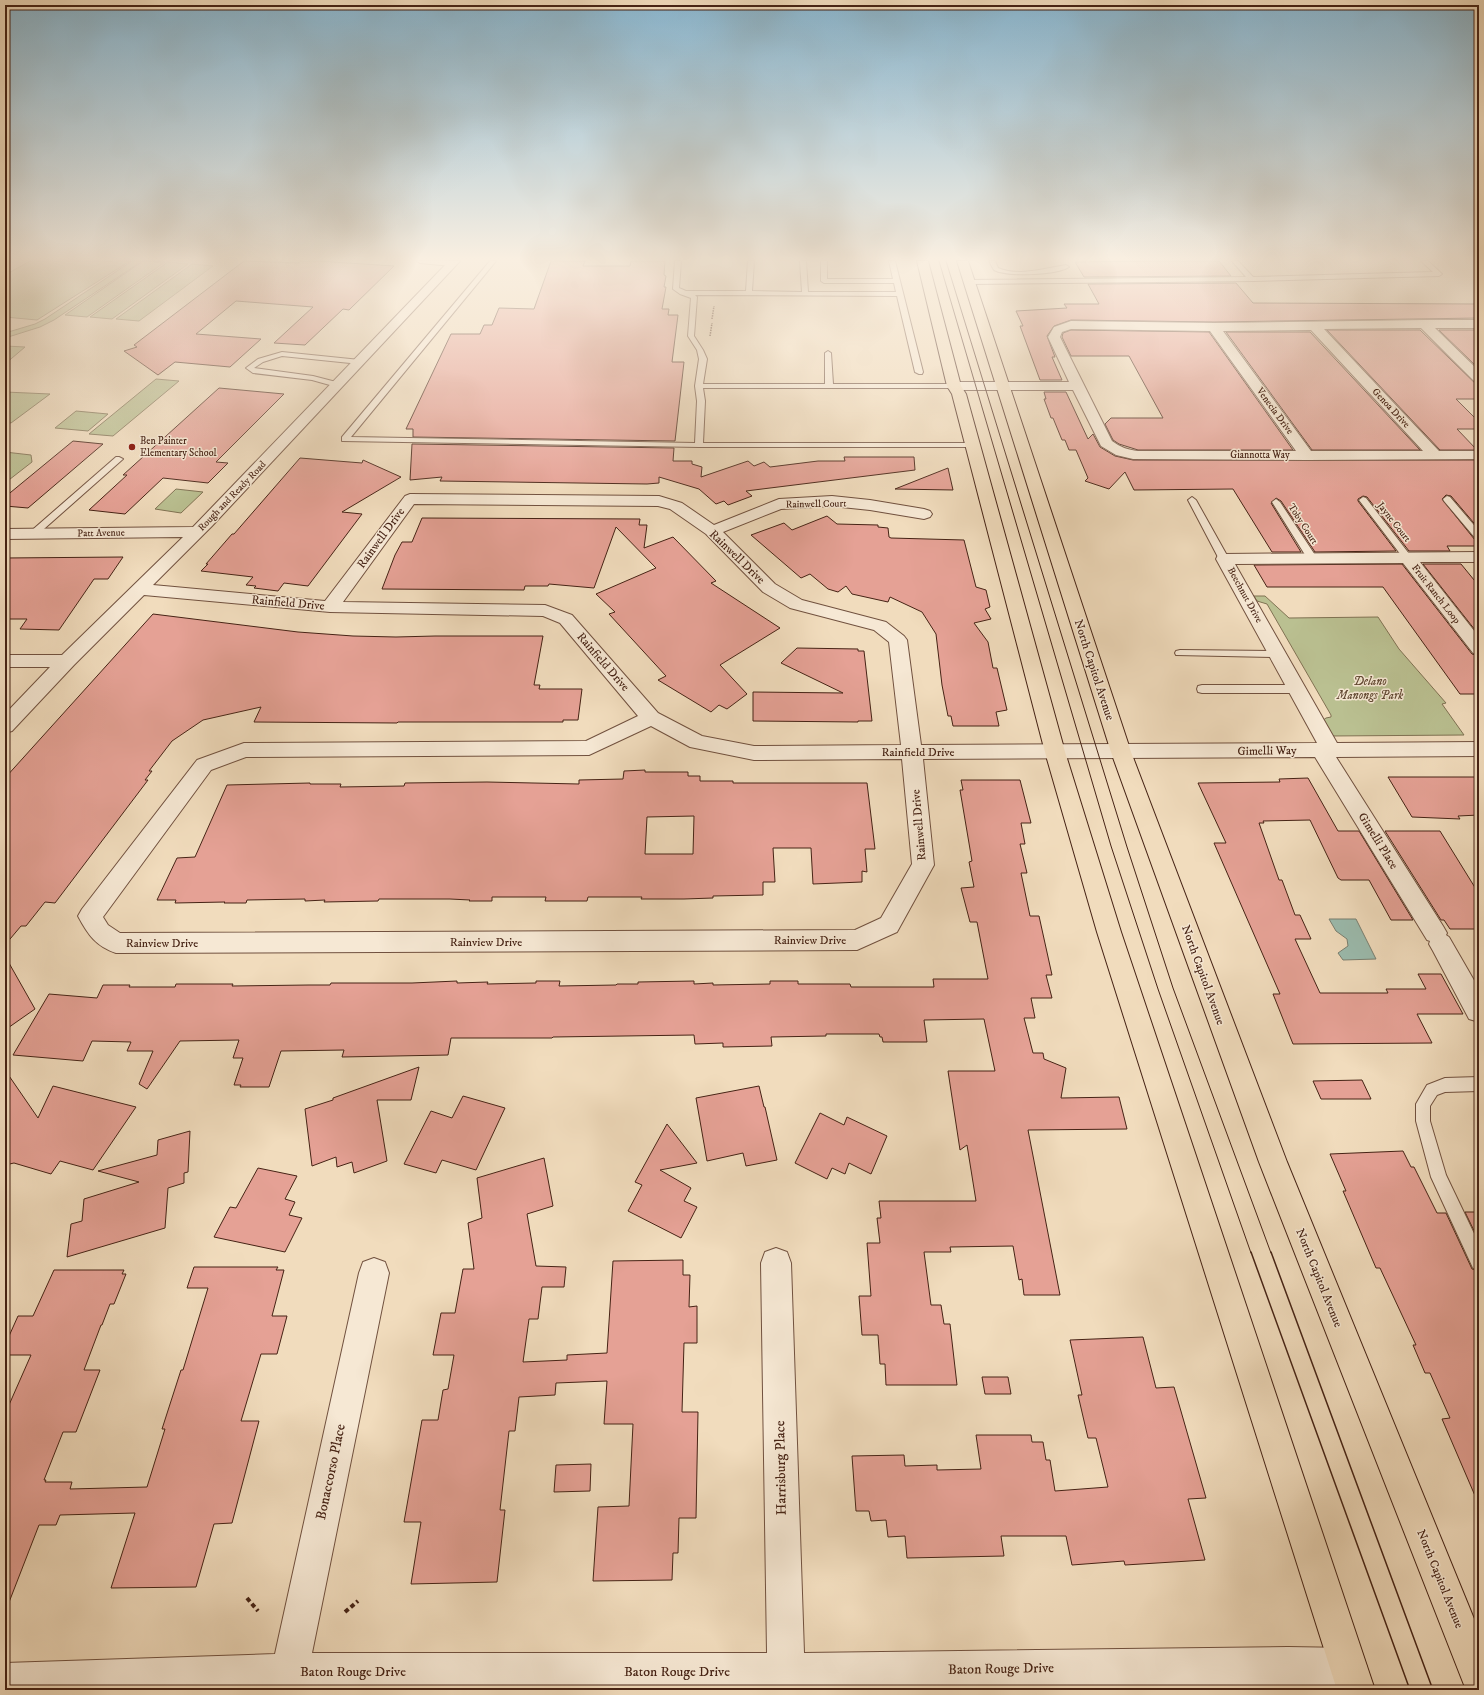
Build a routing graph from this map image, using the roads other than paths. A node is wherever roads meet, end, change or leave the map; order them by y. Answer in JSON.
{"nodes":[{"id":1,"x":380,"y":340,"type":"edge"},
{"id":2,"x":427,"y":340,"type":"edge"},
{"id":3,"x":694,"y":340,"type":"edge"},
{"id":4,"x":911,"y":340,"type":"edge"},
{"id":5,"x":942,"y":340,"type":"edge"},
{"id":6,"x":987,"y":340,"type":"edge"},
{"id":7,"x":1056,"y":340,"type":"edge"},
{"id":8,"x":1223,"y":340,"type":"edge"},
{"id":9,"x":1327,"y":340,"type":"edge"},
{"id":10,"x":1440,"y":340,"type":"edge"},
{"id":11,"x":828,"y":353,"type":"dead end"},
{"id":12,"x":360,"y":362,"type":"junction"},
{"id":13,"x":919,"y":372,"type":"dead end"},
{"id":14,"x":1479,"y":378,"type":"edge"},
{"id":15,"x":337,"y":385,"type":"junction"},
{"id":16,"x":700,"y":386,"type":"junction"},
{"id":17,"x":829,"y":386,"type":"junction"},
{"id":18,"x":954,"y":386,"type":"junction"},
{"id":19,"x":1002,"y":386,"type":"junction"},
{"id":20,"x":1079,"y":386,"type":"junction"},
{"id":21,"x":699,"y":445,"type":"junction"},
{"id":22,"x":973,"y":445,"type":"junction"},
{"id":23,"x":1479,"y":455,"type":"edge"},
{"id":24,"x":1307,"y":456,"type":"junction"},
{"id":25,"x":1436,"y":456,"type":"junction"},
{"id":26,"x":119,"y":459,"type":"dead end"},
{"id":27,"x":1192,"y":500,"type":"dead end"},
{"id":28,"x":1362,"y":500,"type":"dead end"},
{"id":29,"x":1447,"y":500,"type":"dead end"},
{"id":30,"x":1276,"y":502,"type":"dead end"},
{"id":31,"x":924,"y":514,"type":"dead end"},
{"id":32,"x":712,"y":531,"type":"junction"},
{"id":33,"x":196,"y":532,"type":"junction"},
{"id":34,"x":5,"y":534,"type":"edge"},
{"id":35,"x":33,"y":534,"type":"junction"},
{"id":36,"x":1479,"y":537,"type":"edge"},
{"id":37,"x":1407,"y":557,"type":"junction"},
{"id":38,"x":1479,"y":557,"type":"edge"},
{"id":39,"x":1312,"y":558,"type":"junction"},
{"id":40,"x":1224,"y":559,"type":"junction"},
{"id":41,"x":140,"y":589,"type":"junction"},
{"id":42,"x":330,"y":607,"type":"junction"},
{"id":43,"x":1479,"y":649,"type":"edge"},
{"id":44,"x":1180,"y":652,"type":"dead end"},
{"id":45,"x":1277,"y":654,"type":"junction"},
{"id":46,"x":5,"y":661,"type":"edge"},
{"id":47,"x":67,"y":661,"type":"junction"},
{"id":48,"x":1202,"y":689,"type":"dead end"},
{"id":49,"x":1297,"y":689,"type":"junction"},
{"id":50,"x":651,"y":718,"type":"junction"},
{"id":51,"x":5,"y":726,"type":"edge"},
{"id":52,"x":1479,"y":749,"type":"edge"},
{"id":53,"x":1326,"y":750,"type":"junction"},
{"id":54,"x":912,"y":752,"type":"junction"},
{"id":55,"x":1055,"y":752,"type":"junction"},
{"id":56,"x":1121,"y":752,"type":"junction"},
{"id":57,"x":890,"y":925,"type":"joint"},
{"id":58,"x":1478,"y":1011,"type":"edge"},
{"id":59,"x":1479,"y":1084,"type":"edge"},
{"id":60,"x":1479,"y":1262,"type":"edge"},
{"id":61,"x":776,"y":1263,"type":"dead end"},
{"id":62,"x":374,"y":1273,"type":"dead end"},
{"id":63,"x":1478,"y":1670,"type":"edge"},
{"id":64,"x":290,"y":1672,"type":"junction"},
{"id":65,"x":786,"y":1672,"type":"junction"},
{"id":66,"x":1352,"y":1679,"type":"edge"},
{"id":67,"x":5,"y":1682,"type":"edge"}],
"edges":[{"from":1,"to":12,"type":"street","name":"Rough and Ready Road"},
{"from":2,"to":21,"type":"lane"},
{"from":3,"to":16,"type":"lane"},
{"from":4,"to":13,"type":"lane"},
{"from":5,"to":18,"type":"main road"},
{"from":6,"to":19,"type":"main road","name":"North Capitol Avenue"},
{"from":7,"to":20,"type":"street","name":"Giannotta Way"},
{"from":8,"to":24,"type":"street","name":"Venecia Drive"},
{"from":9,"to":25,"type":"street","name":"Genoa Drive"},
{"from":10,"to":14,"type":"street"},
{"from":11,"to":17,"type":"lane"},
{"from":12,"to":15,"type":"street","name":"Rough and Ready Road"},
{"from":12,"to":15,"type":"lane"},
{"from":15,"to":33,"type":"street","name":"Rough and Ready Road"},
{"from":16,"to":17,"type":"lane"},
{"from":16,"to":21,"type":"lane"},
{"from":17,"to":18,"type":"lane"},
{"from":18,"to":19,"type":"street"},
{"from":18,"to":22,"type":"main road"},
{"from":19,"to":20,"type":"street"},
{"from":19,"to":56,"type":"main road","name":"North Capitol Avenue"},
{"from":20,"to":24,"type":"street","name":"Giannotta Way"},
{"from":21,"to":22,"type":"lane"},
{"from":22,"to":55,"type":"main road"},
{"from":23,"to":25,"type":"street","name":"Giannotta Way"},
{"from":24,"to":25,"type":"street","name":"Giannotta Way"},
{"from":26,"to":35,"type":"lane"},
{"from":27,"to":40,"type":"lane"},
{"from":28,"to":37,"type":"lane","name":"Jayne Court"},
{"from":29,"to":36,"type":"lane"},
{"from":30,"to":39,"type":"lane","name":"Toby Court"},
{"from":31,"to":32,"type":"street","name":"Rainwell Court"},
{"from":32,"to":42,"type":"street","name":"Rainwell Drive"},
{"from":32,"to":54,"type":"street","name":"Rainwell Drive"},
{"from":33,"to":35,"type":"street","name":"Patt Avenue"},
{"from":33,"to":41,"type":"street","name":"Rough and Ready Road"},
{"from":34,"to":35,"type":"street","name":"Patt Avenue"},
{"from":37,"to":38,"type":"street","name":"Fruit Ranch Loop"},
{"from":37,"to":39,"type":"street","name":"Beechnut Drive"},
{"from":37,"to":43,"type":"street","name":"Fruit Ranch Loop"},
{"from":39,"to":40,"type":"street","name":"Beechnut Drive"},
{"from":40,"to":45,"type":"street","name":"Beechnut Drive"},
{"from":41,"to":42,"type":"street","name":"Rainfield Drive"},
{"from":41,"to":47,"type":"street","name":"Rough and Ready Road"},
{"from":42,"to":50,"type":"street","name":"Rainfield Drive"},
{"from":44,"to":45,"type":"lane"},
{"from":45,"to":49,"type":"street","name":"Beechnut Drive"},
{"from":46,"to":47,"type":"street"},
{"from":47,"to":51,"type":"street","name":"Rough and Ready Road"},
{"from":48,"to":49,"type":"lane"},
{"from":49,"to":53,"type":"street","name":"Beechnut Drive"},
{"from":50,"to":54,"type":"street","name":"Rainfield Drive"},
{"from":50,"to":57,"type":"street","name":"Rainview Drive"},
{"from":52,"to":53,"type":"street","name":"Gimelli Way"},
{"from":53,"to":56,"type":"street","name":"Gimelli Way"},
{"from":53,"to":58,"type":"street","name":"Gimelli Place"},
{"from":54,"to":55,"type":"street","name":"Rainfield Drive"},
{"from":54,"to":57,"type":"street","name":"Rainwell Drive"},
{"from":55,"to":56,"type":"street","name":"Gimelli Way"},
{"from":55,"to":66,"type":"main road"},
{"from":56,"to":63,"type":"main road","name":"North Capitol Avenue"},
{"from":59,"to":60,"type":"lane"},
{"from":61,"to":65,"type":"street","name":"Harrisburg Place"},
{"from":62,"to":64,"type":"street","name":"Bonaccorso Place"},
{"from":64,"to":65,"type":"street","name":"Baton Rouge Drive"},
{"from":64,"to":67,"type":"street","name":"Baton Rouge Drive"},
{"from":65,"to":66,"type":"street","name":"Baton Rouge Drive"}]}
